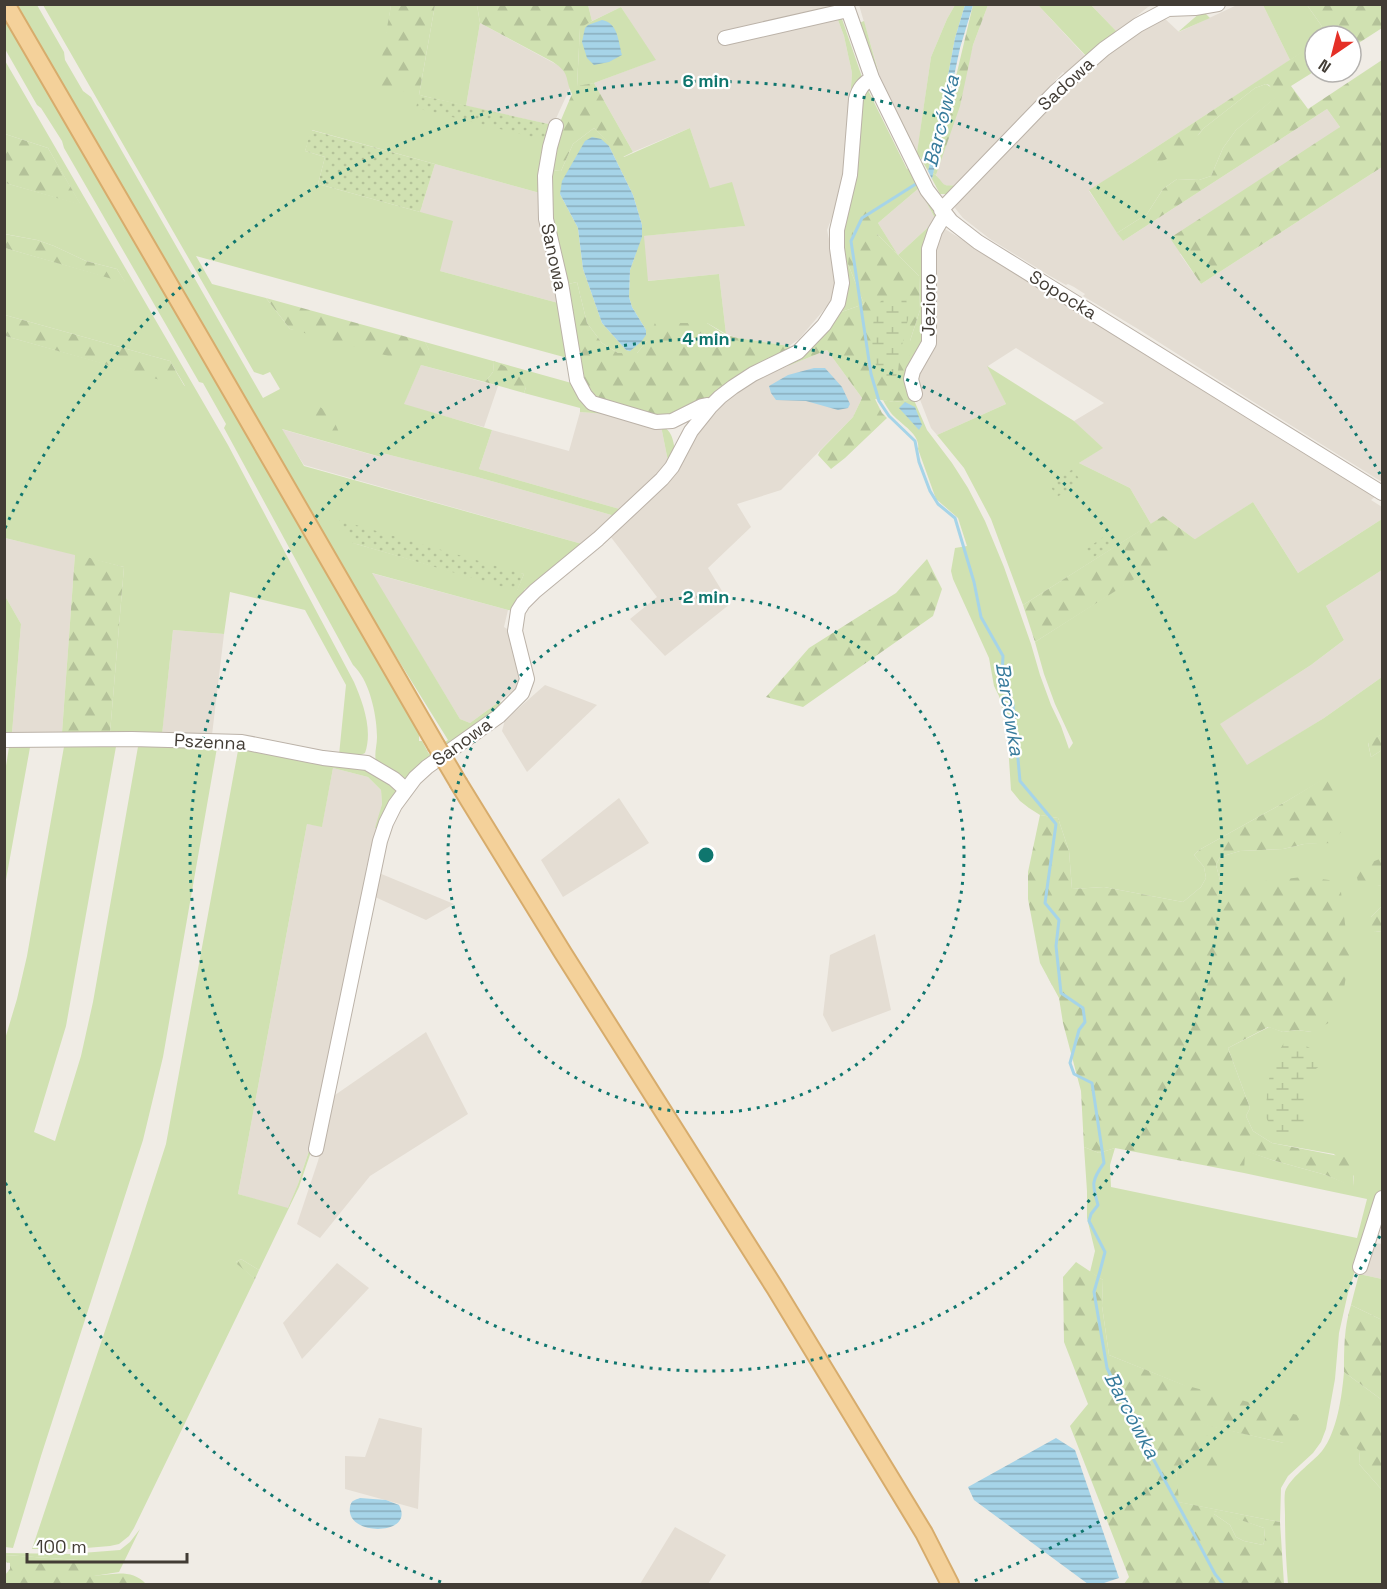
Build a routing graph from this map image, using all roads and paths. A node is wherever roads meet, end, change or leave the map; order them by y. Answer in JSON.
{"nodes":[{"id":1,"x":6,"y":4,"type":"edge"},
{"id":2,"x":1218,"y":4,"type":"edge"},
{"id":3,"x":847,"y":7,"type":"edge"},
{"id":4,"x":725,"y":38,"type":"dead end"},
{"id":5,"x":872,"y":78,"type":"junction"},
{"id":6,"x":556,"y":126,"type":"dead end"},
{"id":7,"x":943,"y":212,"type":"junction"},
{"id":8,"x":915,"y":394,"type":"dead end"},
{"id":9,"x":711,"y":406,"type":"junction"},
{"id":10,"x":1383,"y":493,"type":"edge"},
{"id":11,"x":4,"y":740,"type":"edge"},
{"id":12,"x":405,"y":789,"type":"junction"},
{"id":13,"x":316,"y":1149,"type":"dead end"},
{"id":14,"x":1383,"y":1198,"type":"edge"},
{"id":15,"x":1360,"y":1267,"type":"dead end"},
{"id":16,"x":950,"y":1584,"type":"edge"}],
"edges":[{"from":1,"to":16,"type":"main road","bridge":true},
{"from":2,"to":7,"type":"street","name":"Sadowa"},
{"from":3,"to":4,"type":"street"},
{"from":3,"to":5,"type":"street","name":"Sopocka"},
{"from":5,"to":7,"type":"street","name":"Sopocka"},
{"from":5,"to":9,"type":"street","name":"Sanowa"},
{"from":6,"to":9,"type":"street","name":"Sanowa"},
{"from":7,"to":8,"type":"street","name":"Jezioro"},
{"from":7,"to":10,"type":"street","name":"Sopocka"},
{"from":9,"to":12,"type":"street","name":"Sanowa"},
{"from":11,"to":12,"type":"street","name":"Pszenna"},
{"from":12,"to":13,"type":"street","name":"Sanowa"},
{"from":14,"to":15,"type":"street"}]}
